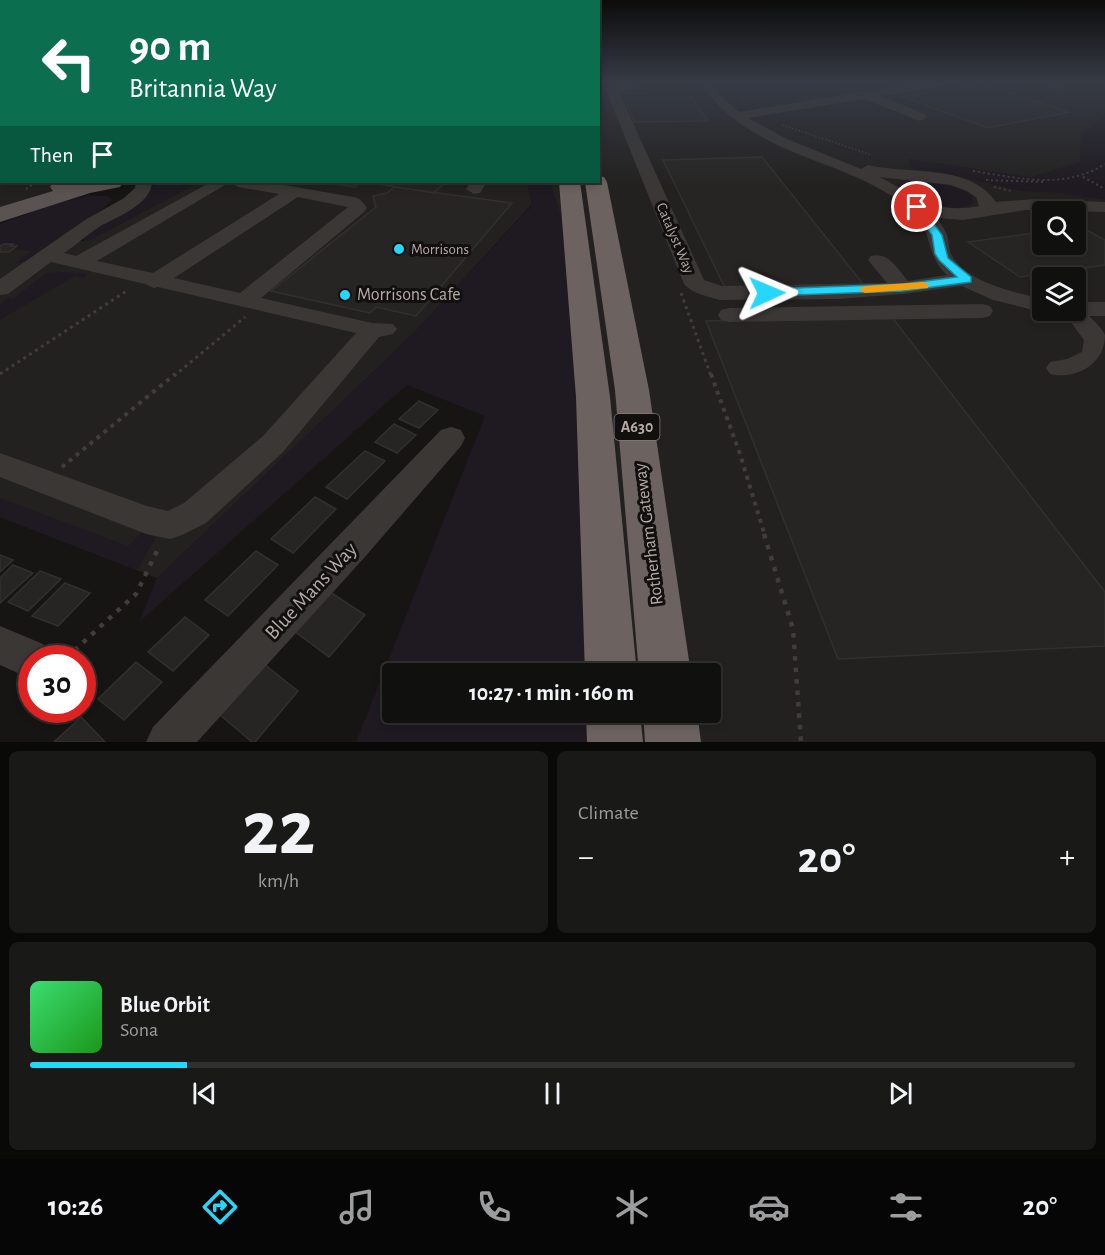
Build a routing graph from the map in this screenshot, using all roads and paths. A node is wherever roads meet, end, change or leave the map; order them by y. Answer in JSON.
{"nodes":[{"id":1,"x":623,"y":117,"type":"edge"},
{"id":2,"x":736,"y":117,"type":"edge"},
{"id":3,"x":782,"y":125,"type":"dead end"},
{"id":4,"x":652,"y":136,"type":"dead end"},
{"id":5,"x":632,"y":137,"type":"junction"},
{"id":6,"x":875,"y":156,"type":"dead end"},
{"id":7,"x":837,"y":164,"type":"junction"},
{"id":8,"x":1105,"y":165,"type":"edge"},
{"id":9,"x":911,"y":177,"type":"junction"},
{"id":10,"x":1083,"y":177,"type":"junction"},
{"id":11,"x":973,"y":179,"type":"junction"},
{"id":12,"x":1050,"y":181,"type":"junction"},
{"id":13,"x":50,"y":183,"type":"edge"},
{"id":14,"x":53,"y":183,"type":"edge"},
{"id":15,"x":108,"y":183,"type":"edge"},
{"id":16,"x":144,"y":183,"type":"edge"},
{"id":17,"x":220,"y":183,"type":"edge"},
{"id":18,"x":244,"y":183,"type":"edge"},
{"id":19,"x":575,"y":186,"type":"edge"},
{"id":20,"x":87,"y":188,"type":"junction"},
{"id":21,"x":1105,"y":189,"type":"edge"},
{"id":22,"x":295,"y":191,"type":"junction"},
{"id":23,"x":895,"y":192,"type":"junction"},
{"id":24,"x":1059,"y":201,"type":"edge"},
{"id":25,"x":1032,"y":205,"type":"edge"},
{"id":26,"x":1086,"y":206,"type":"edge"},
{"id":27,"x":917,"y":207,"type":"junction"},
{"id":28,"x":1105,"y":207,"type":"edge"},
{"id":29,"x":118,"y":208,"type":"junction"},
{"id":30,"x":0,"y":209,"type":"edge"},
{"id":31,"x":979,"y":211,"type":"junction"},
{"id":32,"x":0,"y":215,"type":"edge"},
{"id":33,"x":937,"y":235,"type":"junction"},
{"id":34,"x":46,"y":255,"type":"junction"},
{"id":35,"x":878,"y":260,"type":"dead end"},
{"id":36,"x":78,"y":263,"type":"junction"},
{"id":37,"x":27,"y":269,"type":"junction"},
{"id":38,"x":0,"y":270,"type":"edge"},
{"id":39,"x":967,"y":279,"type":"junction"},
{"id":40,"x":148,"y":280,"type":"junction"},
{"id":41,"x":695,"y":284,"type":"junction"},
{"id":42,"x":903,"y":288,"type":"junction"},
{"id":43,"x":0,"y":289,"type":"edge"},
{"id":44,"x":846,"y":291,"type":"junction"},
{"id":45,"x":1032,"y":303,"type":"edge"},
{"id":46,"x":250,"y":304,"type":"junction"},
{"id":47,"x":1105,"y":309,"type":"edge"},
{"id":48,"x":1086,"y":310,"type":"edge"},
{"id":49,"x":982,"y":311,"type":"dead end"},
{"id":50,"x":861,"y":313,"type":"junction"},
{"id":51,"x":729,"y":315,"type":"dead end"},
{"id":52,"x":1082,"y":321,"type":"edge"},
{"id":53,"x":1059,"y":368,"type":"dead end"},
{"id":54,"x":0,"y":374,"type":"edge"},
{"id":55,"x":451,"y":438,"type":"dead end"},
{"id":56,"x":0,"y":465,"type":"edge"},
{"id":57,"x":45,"y":482,"type":"junction"},
{"id":58,"x":170,"y":525,"type":"junction"},
{"id":59,"x":48,"y":645,"type":"edge"},
{"id":60,"x":610,"y":663,"type":"edge"},
{"id":61,"x":664,"y":663,"type":"edge"},
{"id":62,"x":614,"y":723,"type":"edge"},
{"id":63,"x":670,"y":723,"type":"edge"},
{"id":64,"x":168,"y":742,"type":"edge"},
{"id":65,"x":615,"y":742,"type":"edge"},
{"id":66,"x":673,"y":742,"type":"edge"},
{"id":67,"x":801,"y":742,"type":"edge"}],
"edges":[{"from":1,"to":5,"type":"street","name":"Catalyst Way"},
{"from":2,"to":7,"type":"street"},
{"from":3,"to":6,"type":"path"},
{"from":4,"to":5,"type":"street"},
{"from":5,"to":41,"type":"street","name":"Catalyst Way"},
{"from":7,"to":9,"type":"street"},
{"from":7,"to":23,"type":"street"},
{"from":8,"to":10,"type":"path"},
{"from":9,"to":11,"type":"street"},
{"from":9,"to":23,"type":"street"},
{"from":10,"to":12,"type":"path"},
{"from":10,"to":21,"type":"path"},
{"from":11,"to":12,"type":"path"},
{"from":11,"to":12,"type":"path"},
{"from":11,"to":24,"type":"street"},
{"from":11,"to":31,"type":"street"},
{"from":13,"to":30,"type":"main road"},
{"from":14,"to":20,"type":"main road"},
{"from":15,"to":20,"type":"main road"},
{"from":16,"to":29,"type":"street"},
{"from":17,"to":36,"type":"street"},
{"from":18,"to":22,"type":"street"},
{"from":19,"to":60,"type":"highway","name":"Rotherham Gateway","number":"A630"},
{"from":19,"to":61,"type":"highway","name":"Rotherham Gateway","number":"A630"},
{"from":20,"to":29,"type":"street"},
{"from":20,"to":32,"type":"main road"},
{"from":22,"to":40,"type":"street"},
{"from":22,"to":46,"type":"street"},
{"from":23,"to":27,"type":"street"},
{"from":25,"to":31,"type":"street"},
{"from":26,"to":28,"type":"street"},
{"from":27,"to":31,"type":"street"},
{"from":27,"to":33,"type":"street"},
{"from":29,"to":34,"type":"street"},
{"from":31,"to":33,"type":"street"},
{"from":33,"to":39,"type":"street"},
{"from":34,"to":36,"type":"street"},
{"from":34,"to":37,"type":"street"},
{"from":35,"to":42,"type":"street"},
{"from":36,"to":40,"type":"street"},
{"from":37,"to":38,"type":"street"},
{"from":37,"to":43,"type":"street"},
{"from":39,"to":42,"type":"street","name":"Catalyst Way"},
{"from":39,"to":45,"type":"street"},
{"from":40,"to":46,"type":"street"},
{"from":40,"to":54,"type":"path"},
{"from":41,"to":44,"type":"street","name":"Catalyst Way"},
{"from":41,"to":67,"type":"path"},
{"from":42,"to":44,"type":"street","name":"Catalyst Way"},
{"from":44,"to":50,"type":"street"},
{"from":46,"to":57,"type":"path"},
{"from":46,"to":58,"type":"street"},
{"from":47,"to":48,"type":"street"},
{"from":49,"to":50,"type":"street"},
{"from":50,"to":51,"type":"street"},
{"from":52,"to":53,"type":"street"},
{"from":55,"to":64,"type":"street","name":"Blue Mans Way"},
{"from":56,"to":57,"type":"street"},
{"from":57,"to":58,"type":"street"},
{"from":58,"to":59,"type":"path"},
{"from":62,"to":65,"type":"highway"},
{"from":63,"to":66,"type":"highway"}]}
